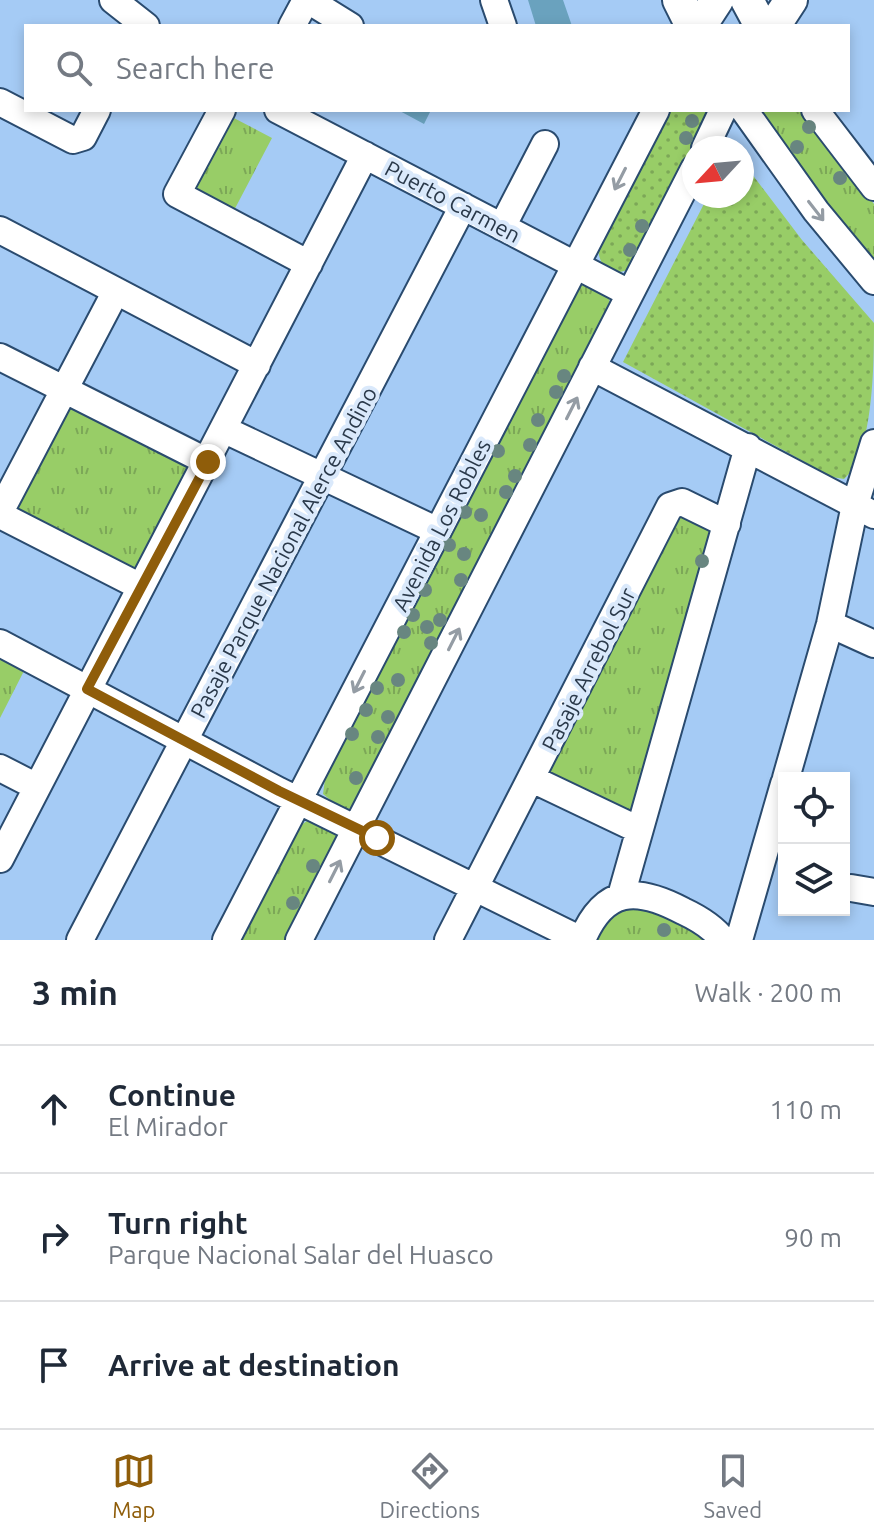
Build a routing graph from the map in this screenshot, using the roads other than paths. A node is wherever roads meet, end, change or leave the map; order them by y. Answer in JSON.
{"nodes":[{"id":1,"x":307,"y":0,"type":"edge"},
{"id":2,"x":494,"y":0,"type":"edge"},
{"id":3,"x":679,"y":0,"type":"edge"},
{"id":4,"x":717,"y":0,"type":"edge"},
{"id":5,"x":747,"y":0,"type":"edge"},
{"id":6,"x":791,"y":0,"type":"edge"},
{"id":7,"x":293,"y":24,"type":"edge"},
{"id":8,"x":347,"y":24,"type":"edge"},
{"id":9,"x":502,"y":24,"type":"edge"},
{"id":10,"x":691,"y":24,"type":"edge"},
{"id":11,"x":701,"y":24,"type":"edge"},
{"id":12,"x":760,"y":24,"type":"edge"},
{"id":13,"x":775,"y":24,"type":"edge"},
{"id":14,"x":0,"y":102,"type":"edge"},
{"id":15,"x":96,"y":112,"type":"edge"},
{"id":16,"x":221,"y":112,"type":"edge"},
{"id":17,"x":282,"y":112,"type":"edge"},
{"id":18,"x":655,"y":112,"type":"edge"},
{"id":19,"x":722,"y":112,"type":"edge"},
{"id":20,"x":745,"y":112,"type":"edge"},
{"id":21,"x":817,"y":112,"type":"edge"},
{"id":22,"x":711,"y":136,"type":"edge"},
{"id":23,"x":545,"y":144,"type":"dead end"},
{"id":24,"x":365,"y":155,"type":"junction"},
{"id":25,"x":874,"y":187,"type":"edge"},
{"id":26,"x":682,"y":192,"type":"edge"},
{"id":27,"x":463,"y":206,"type":"junction"},
{"id":28,"x":502,"y":227,"type":"junction"},
{"id":29,"x":0,"y":230,"type":"edge"},
{"id":30,"x":309,"y":264,"type":"junction"},
{"id":31,"x":575,"y":265,"type":"junction"},
{"id":32,"x":874,"y":281,"type":"edge"},
{"id":33,"x":116,"y":291,"type":"junction"},
{"id":34,"x":629,"y":293,"type":"junction"},
{"id":35,"x":0,"y":357,"type":"edge"},
{"id":36,"x":257,"y":365,"type":"junction"},
{"id":37,"x":592,"y":367,"type":"junction"},
{"id":38,"x":64,"y":391,"type":"junction"},
{"id":39,"x":225,"y":430,"type":"junction"},
{"id":40,"x":874,"y":443,"type":"edge"},
{"id":41,"x":748,"y":447,"type":"junction"},
{"id":42,"x":208,"y":462,"type":"junction"},
{"id":43,"x":325,"y":476,"type":"junction"},
{"id":44,"x":7,"y":481,"type":"edge"},
{"id":45,"x":865,"y":510,"type":"edge"},
{"id":46,"x":0,"y":514,"type":"edge"},
{"id":47,"x":727,"y":524,"type":"junction"},
{"id":48,"x":438,"y":531,"type":"junction"},
{"id":49,"x":141,"y":587,"type":"junction"},
{"id":50,"x":830,"y":624,"type":"junction"},
{"id":51,"x":0,"y":643,"type":"edge"},
{"id":52,"x":874,"y":644,"type":"edge"},
{"id":53,"x":87,"y":689,"type":"junction"},
{"id":54,"x":183,"y":741,"type":"junction"},
{"id":55,"x":0,"y":768,"type":"edge"},
{"id":56,"x":788,"y":772,"type":"edge"},
{"id":57,"x":532,"y":779,"type":"junction"},
{"id":58,"x":37,"y":787,"type":"junction"},
{"id":59,"x":298,"y":801,"type":"junction"},
{"id":60,"x":778,"y":805,"type":"edge"},
{"id":61,"x":357,"y":829,"type":"junction"},
{"id":62,"x":639,"y":830,"type":"junction"},
{"id":63,"x":0,"y":859,"type":"edge"},
{"id":64,"x":476,"y":888,"type":"junction"},
{"id":65,"x":621,"y":896,"type":"junction"},
{"id":66,"x":80,"y":940,"type":"edge"},
{"id":67,"x":226,"y":940,"type":"edge"},
{"id":68,"x":299,"y":940,"type":"edge"},
{"id":69,"x":448,"y":940,"type":"edge"},
{"id":70,"x":581,"y":940,"type":"edge"},
{"id":71,"x":723,"y":940,"type":"edge"},
{"id":72,"x":739,"y":940,"type":"edge"}],
"edges":[{"from":1,"to":7,"type":"street"},
{"from":1,"to":8,"type":"street"},
{"from":2,"to":9,"type":"street"},
{"from":3,"to":10,"type":"main road"},
{"from":4,"to":11,"type":"main road"},
{"from":5,"to":12,"type":"main road"},
{"from":6,"to":13,"type":"main road"},
{"from":14,"to":15,"type":"street"},
{"from":16,"to":30,"type":"street"},
{"from":17,"to":24,"type":"street","name":"Puerto Carmen"},
{"from":18,"to":31,"type":"street","name":"Avenida Los Robles","one_way":true},
{"from":19,"to":22,"type":"street"},
{"from":20,"to":32,"type":"street","one_way":true},
{"from":21,"to":25,"type":"street"},
{"from":23,"to":28,"type":"street"},
{"from":24,"to":27,"type":"street","name":"Puerto Carmen"},
{"from":24,"to":30,"type":"street"},
{"from":26,"to":34,"type":"street"},
{"from":27,"to":28,"type":"street","name":"Puerto Carmen"},
{"from":27,"to":43,"type":"street","name":"Pasaje Parque Nacional Alerce Andino"},
{"from":28,"to":31,"type":"street","name":"Puerto Carmen"},
{"from":29,"to":33,"type":"street"},
{"from":30,"to":36,"type":"street"},
{"from":31,"to":34,"type":"street","name":"Puerto Carmen"},
{"from":31,"to":48,"type":"street","name":"Avenida Los Robles"},
{"from":33,"to":36,"type":"street"},
{"from":33,"to":38,"type":"street"},
{"from":34,"to":37,"type":"street"},
{"from":35,"to":38,"type":"street"},
{"from":36,"to":39,"type":"street"},
{"from":37,"to":41,"type":"street"},
{"from":61,"to":37,"type":"street","one_way":true},
{"from":38,"to":42,"type":"street"},
{"from":38,"to":44,"type":"street"},
{"from":39,"to":42,"type":"street"},
{"from":39,"to":43,"type":"street"},
{"from":40,"to":45,"type":"street"},
{"from":41,"to":45,"type":"street"},
{"from":41,"to":47,"type":"street"},
{"from":42,"to":49,"type":"street"},
{"from":43,"to":48,"type":"street"},
{"from":43,"to":54,"type":"street","name":"Pasaje Parque Nacional Alerce Andino"},
{"from":44,"to":46,"type":"street"},
{"from":45,"to":50,"type":"street"},
{"from":46,"to":49,"type":"street"},
{"from":47,"to":57,"type":"street","name":"Pasaje Arrebol Sur"},
{"from":47,"to":62,"type":"street"},
{"from":48,"to":59,"type":"street","name":"Avenida Los Robles","one_way":true},
{"from":49,"to":53,"type":"street"},
{"from":50,"to":52,"type":"street"},
{"from":50,"to":56,"type":"street"},
{"from":51,"to":53,"type":"street"},
{"from":53,"to":54,"type":"street"},
{"from":53,"to":58,"type":"street"},
{"from":54,"to":59,"type":"street"},
{"from":54,"to":66,"type":"street","name":"Pasaje Parque Nacional Alerce Andino"},
{"from":55,"to":58,"type":"street"},
{"from":57,"to":62,"type":"street"},
{"from":57,"to":64,"type":"street","name":"Pasaje Arrebol Sur"},
{"from":58,"to":63,"type":"street"},
{"from":59,"to":61,"type":"street"},
{"from":59,"to":67,"type":"street","name":"Avenida Los Robles"},
{"from":60,"to":72,"type":"street"},
{"from":61,"to":64,"type":"street"},
{"from":68,"to":61,"type":"street","one_way":true},
{"from":62,"to":65,"type":"street"},
{"from":64,"to":69,"type":"street","name":"Pasaje Arrebol Sur"},
{"from":64,"to":70,"type":"street"},
{"from":65,"to":70,"type":"street"},
{"from":65,"to":71,"type":"street"}]}
